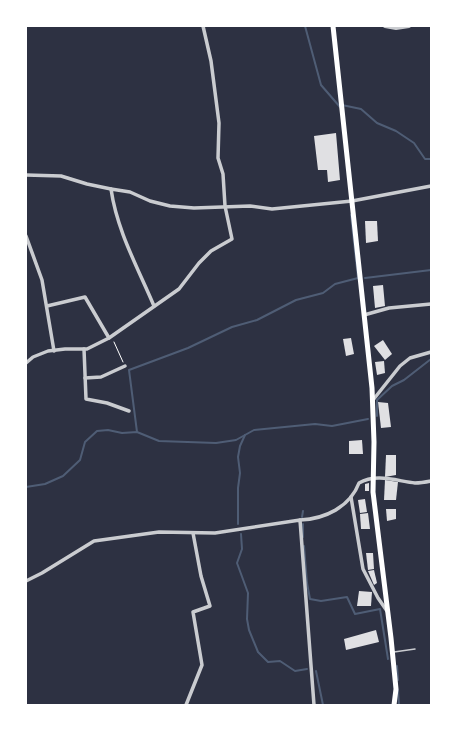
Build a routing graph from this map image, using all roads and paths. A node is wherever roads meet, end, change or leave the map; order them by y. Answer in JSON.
{"nodes":[{"id":1,"x":202,"y":26,"type":"edge"},
{"id":2,"x":333,"y":26,"type":"edge"},
{"id":3,"x":385,"y":26,"type":"edge"},
{"id":4,"x":409,"y":26,"type":"edge"},
{"id":5,"x":26,"y":175,"type":"edge"},
{"id":6,"x":431,"y":186,"type":"edge"},
{"id":7,"x":111,"y":189,"type":"junction"},
{"id":8,"x":352,"y":201,"type":"junction"},
{"id":9,"x":225,"y":206,"type":"junction"},
{"id":10,"x":26,"y":236,"type":"edge"},
{"id":11,"x":431,"y":304,"type":"edge"},
{"id":12,"x":47,"y":306,"type":"junction"},
{"id":13,"x":154,"y":306,"type":"junction"},
{"id":14,"x":364,"y":315,"type":"junction"},
{"id":15,"x":110,"y":338,"type":"junction"},
{"id":16,"x":84,"y":349,"type":"junction"},
{"id":17,"x":54,"y":350,"type":"junction"},
{"id":18,"x":431,"y":352,"type":"edge"},
{"id":19,"x":26,"y":363,"type":"edge"},
{"id":20,"x":125,"y":366,"type":"joint"},
{"id":21,"x":85,"y":378,"type":"junction"},
{"id":22,"x":372,"y":401,"type":"junction"},
{"id":23,"x":129,"y":411,"type":"dead end"},
{"id":24,"x":373,"y":479,"type":"junction"},
{"id":25,"x":431,"y":481,"type":"edge"},
{"id":26,"x":351,"y":497,"type":"junction"},
{"id":27,"x":300,"y":520,"type":"junction"},
{"id":28,"x":193,"y":533,"type":"junction"},
{"id":29,"x":26,"y":581,"type":"edge"},
{"id":30,"x":387,"y":611,"type":"junction"},
{"id":31,"x":415,"y":649,"type":"dead end"},
{"id":32,"x":392,"y":652,"type":"junction"},
{"id":33,"x":186,"y":705,"type":"edge"},
{"id":34,"x":314,"y":705,"type":"edge"},
{"id":35,"x":394,"y":705,"type":"edge"}],
"edges":[{"from":1,"to":9,"type":"street"},
{"from":2,"to":8,"type":"main road"},
{"from":3,"to":4,"type":"street"},
{"from":5,"to":7,"type":"street"},
{"from":6,"to":8,"type":"street"},
{"from":7,"to":9,"type":"street"},
{"from":7,"to":13,"type":"street"},
{"from":8,"to":9,"type":"street"},
{"from":8,"to":14,"type":"main road"},
{"from":9,"to":13,"type":"street"},
{"from":10,"to":12,"type":"street"},
{"from":11,"to":14,"type":"street"},
{"from":12,"to":15,"type":"street"},
{"from":12,"to":17,"type":"street"},
{"from":13,"to":15,"type":"street"},
{"from":14,"to":22,"type":"main road"},
{"from":15,"to":16,"type":"street"},
{"from":15,"to":20,"type":"path"},
{"from":16,"to":17,"type":"street"},
{"from":16,"to":21,"type":"street"},
{"from":17,"to":19,"type":"street"},
{"from":18,"to":22,"type":"street"},
{"from":20,"to":21,"type":"street"},
{"from":21,"to":23,"type":"street"},
{"from":22,"to":24,"type":"main road"},
{"from":24,"to":25,"type":"street"},
{"from":24,"to":26,"type":"street"},
{"from":24,"to":30,"type":"main road"},
{"from":26,"to":27,"type":"street"},
{"from":26,"to":30,"type":"street"},
{"from":27,"to":28,"type":"street"},
{"from":27,"to":34,"type":"street"},
{"from":28,"to":29,"type":"street"},
{"from":28,"to":33,"type":"street"},
{"from":30,"to":32,"type":"main road"},
{"from":31,"to":32,"type":"lane"},
{"from":32,"to":35,"type":"main road"}]}
